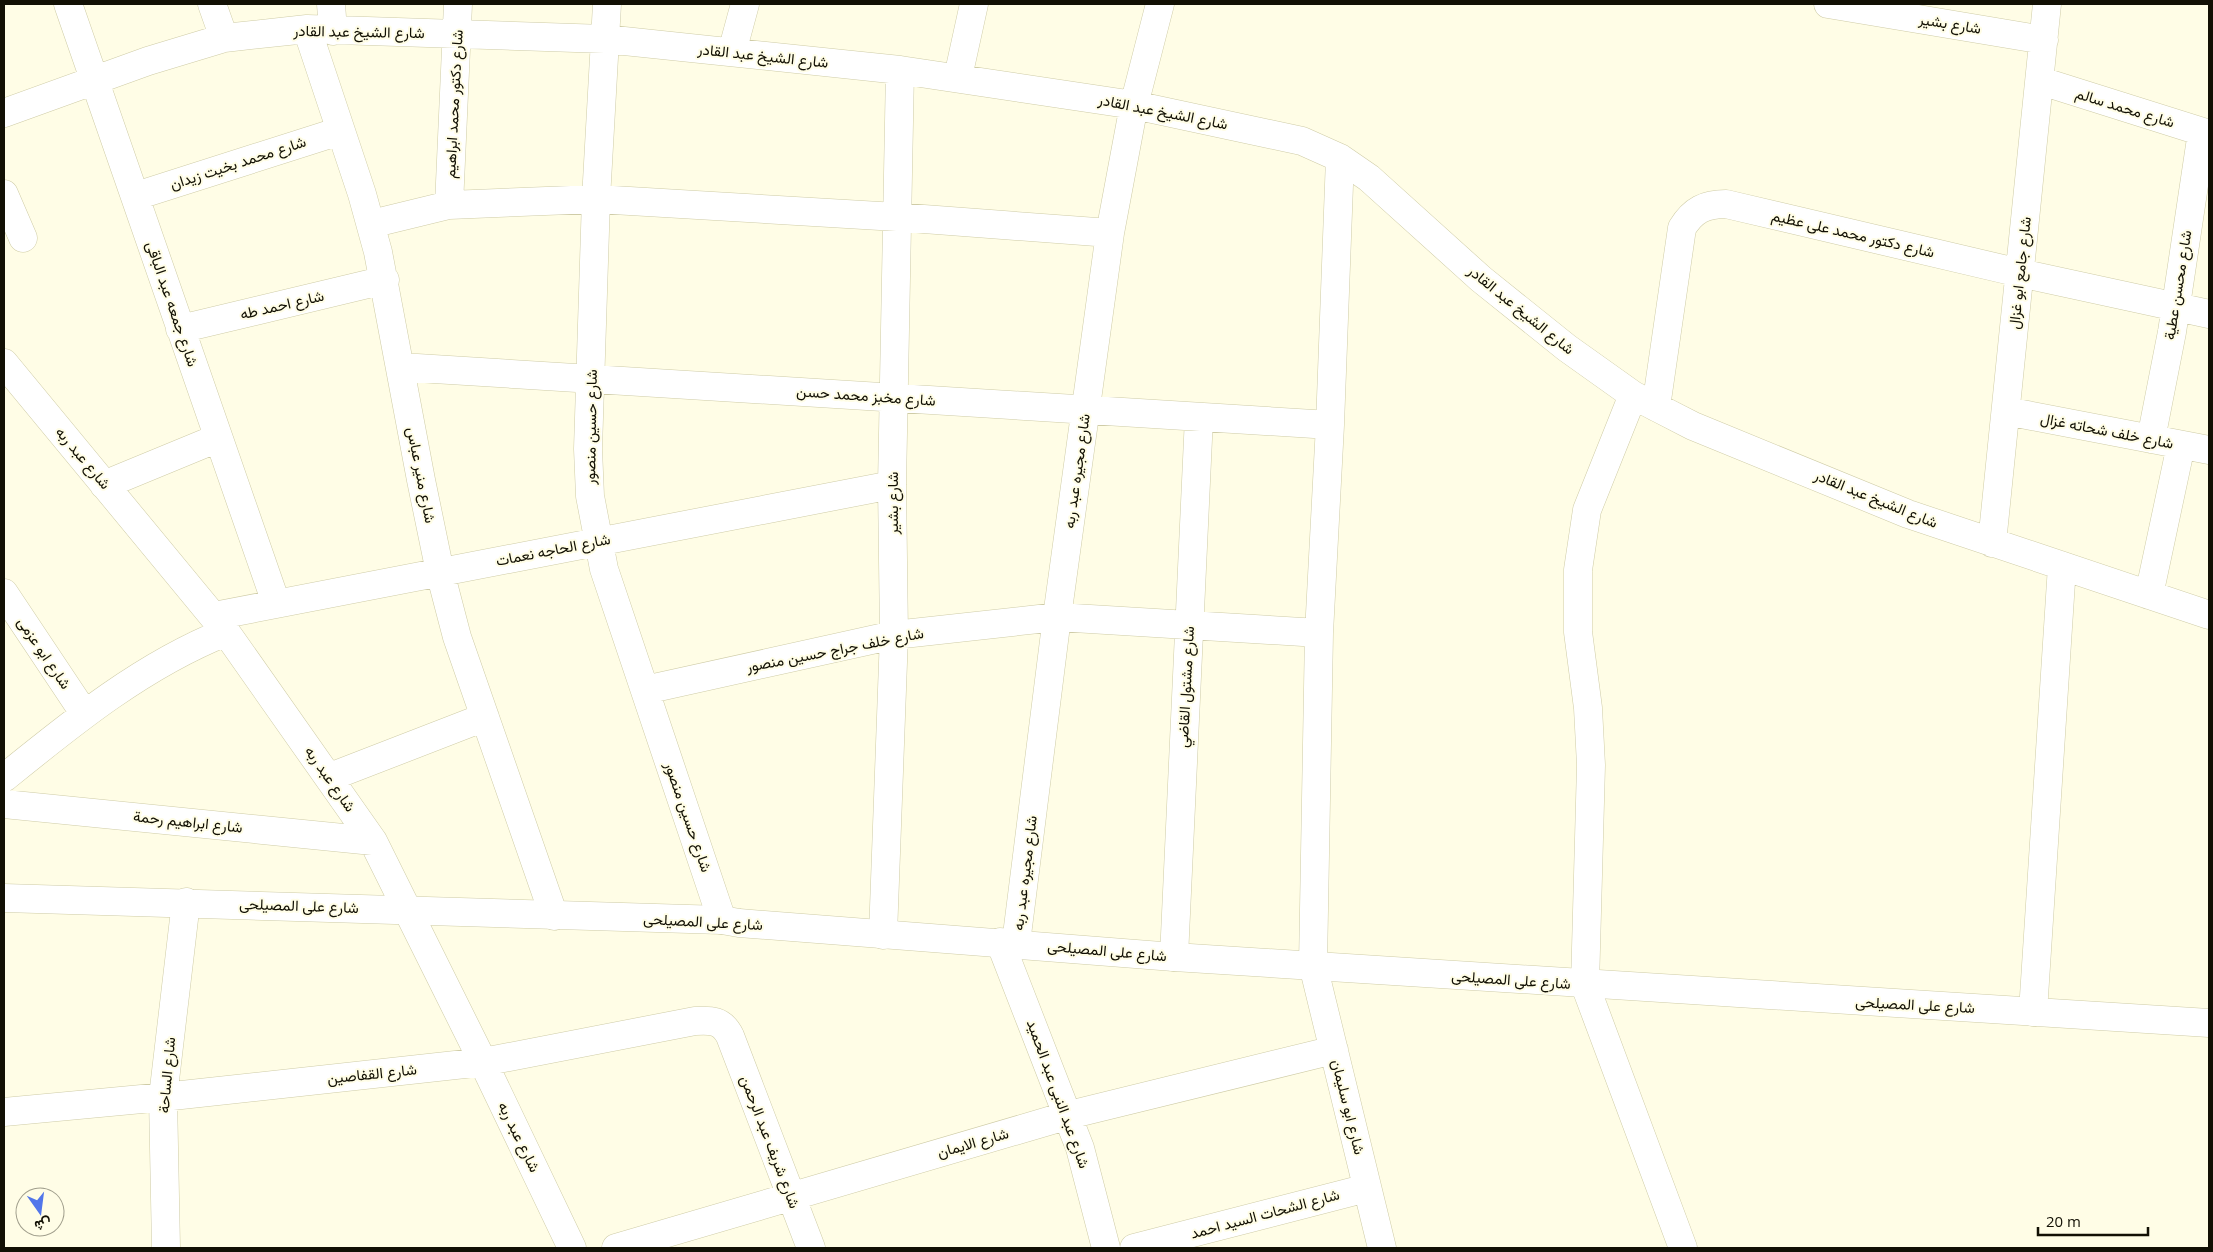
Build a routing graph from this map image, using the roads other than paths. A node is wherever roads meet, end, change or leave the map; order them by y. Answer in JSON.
{"nodes":[{"id":1,"x":68,"y":4,"type":"edge"},
{"id":2,"x":212,"y":4,"type":"edge"},
{"id":3,"x":330,"y":4,"type":"edge"},
{"id":4,"x":458,"y":4,"type":"edge"},
{"id":5,"x":607,"y":4,"type":"edge"},
{"id":6,"x":745,"y":4,"type":"edge"},
{"id":7,"x":974,"y":4,"type":"edge"},
{"id":8,"x":1160,"y":4,"type":"edge"},
{"id":9,"x":1828,"y":4,"type":"edge"},
{"id":10,"x":2047,"y":4,"type":"edge"},
{"id":11,"x":307,"y":30,"type":"junction"},
{"id":12,"x":333,"y":31,"type":"junction"},
{"id":13,"x":457,"y":34,"type":"junction"},
{"id":14,"x":224,"y":38,"type":"junction"},
{"id":15,"x":605,"y":39,"type":"junction"},
{"id":16,"x":2044,"y":40,"type":"junction"},
{"id":17,"x":732,"y":52,"type":"junction"},
{"id":18,"x":900,"y":70,"type":"junction"},
{"id":19,"x":958,"y":77,"type":"junction"},
{"id":20,"x":93,"y":81,"type":"junction"},
{"id":21,"x":2041,"y":82,"type":"junction"},
{"id":22,"x":1134,"y":105,"type":"junction"},
{"id":23,"x":4,"y":113,"type":"edge"},
{"id":24,"x":340,"y":131,"type":"junction"},
{"id":25,"x":2206,"y":133,"type":"edge"},
{"id":26,"x":1340,"y":158,"type":"junction"},
{"id":27,"x":4,"y":194,"type":"edge"},
{"id":28,"x":136,"y":196,"type":"junction"},
{"id":29,"x":596,"y":199,"type":"junction"},
{"id":30,"x":449,"y":205,"type":"junction"},
{"id":31,"x":897,"y":217,"type":"junction"},
{"id":32,"x":371,"y":224,"type":"junction"},
{"id":33,"x":1110,"y":233,"type":"junction"},
{"id":34,"x":23,"y":238,"type":"dead end"},
{"id":35,"x":2020,"y":273,"type":"junction"},
{"id":36,"x":385,"y":280,"type":"junction"},
{"id":37,"x":2176,"y":307,"type":"junction"},
{"id":38,"x":2209,"y":314,"type":"edge"},
{"id":39,"x":180,"y":329,"type":"junction"},
{"id":40,"x":4,"y":363,"type":"edge"},
{"id":41,"x":401,"y":367,"type":"junction"},
{"id":42,"x":591,"y":379,"type":"junction"},
{"id":43,"x":893,"y":398,"type":"junction"},
{"id":44,"x":1644,"y":401,"type":"junction"},
{"id":45,"x":1086,"y":410,"type":"junction"},
{"id":46,"x":2006,"y":411,"type":"junction"},
{"id":47,"x":1199,"y":417,"type":"junction"},
{"id":48,"x":1330,"y":425,"type":"junction"},
{"id":49,"x":218,"y":438,"type":"junction"},
{"id":50,"x":2151,"y":438,"type":"junction"},
{"id":51,"x":2181,"y":445,"type":"junction"},
{"id":52,"x":2209,"y":450,"type":"edge"},
{"id":53,"x":104,"y":485,"type":"junction"},
{"id":54,"x":892,"y":485,"type":"junction"},
{"id":55,"x":597,"y":541,"type":"junction"},
{"id":56,"x":1992,"y":543,"type":"junction"},
{"id":57,"x":2062,"y":566,"type":"junction"},
{"id":58,"x":440,"y":572,"type":"junction"},
{"id":59,"x":4,"y":593,"type":"edge"},
{"id":60,"x":2149,"y":594,"type":"junction"},
{"id":61,"x":276,"y":604,"type":"junction"},
{"id":62,"x":2209,"y":615,"type":"edge"},
{"id":63,"x":1057,"y":617,"type":"junction"},
{"id":64,"x":220,"y":624,"type":"junction"},
{"id":65,"x":1189,"y":624,"type":"junction"},
{"id":66,"x":1319,"y":634,"type":"junction"},
{"id":67,"x":894,"y":635,"type":"junction"},
{"id":68,"x":645,"y":690,"type":"junction"},
{"id":69,"x":84,"y":713,"type":"junction"},
{"id":70,"x":485,"y":717,"type":"junction"},
{"id":71,"x":330,"y":777,"type":"junction"},
{"id":72,"x":4,"y":778,"type":"edge"},
{"id":73,"x":4,"y":804,"type":"edge"},
{"id":74,"x":373,"y":841,"type":"junction"},
{"id":75,"x":4,"y":898,"type":"edge"},
{"id":76,"x":186,"y":902,"type":"junction"},
{"id":77,"x":407,"y":909,"type":"junction"},
{"id":78,"x":554,"y":916,"type":"junction"},
{"id":79,"x":722,"y":920,"type":"junction"},
{"id":80,"x":883,"y":935,"type":"junction"},
{"id":81,"x":1008,"y":943,"type":"junction"},
{"id":82,"x":1174,"y":957,"type":"junction"},
{"id":83,"x":1313,"y":965,"type":"junction"},
{"id":84,"x":1585,"y":985,"type":"junction"},
{"id":85,"x":2033,"y":1012,"type":"junction"},
{"id":86,"x":2209,"y":1023,"type":"edge"},
{"id":87,"x":730,"y":1036,"type":"joint"},
{"id":88,"x":1334,"y":1050,"type":"junction"},
{"id":89,"x":483,"y":1062,"type":"junction"},
{"id":90,"x":163,"y":1097,"type":"junction"},
{"id":91,"x":4,"y":1112,"type":"edge"},
{"id":92,"x":1069,"y":1115,"type":"junction"},
{"id":93,"x":1368,"y":1188,"type":"junction"},
{"id":94,"x":792,"y":1197,"type":"junction"},
{"id":95,"x":166,"y":1248,"type":"edge"},
{"id":96,"x":572,"y":1248,"type":"edge"},
{"id":97,"x":616,"y":1248,"type":"edge"},
{"id":98,"x":811,"y":1248,"type":"edge"},
{"id":99,"x":1106,"y":1248,"type":"edge"},
{"id":100,"x":1134,"y":1248,"type":"edge"},
{"id":101,"x":1382,"y":1248,"type":"edge"},
{"id":102,"x":1683,"y":1248,"type":"edge"}],
"edges":[{"from":1,"to":20,"type":"street","name":"شارع جمعه عبد الباقى"},
{"from":2,"to":14,"type":"street"},
{"from":3,"to":12,"type":"street"},
{"from":4,"to":13,"type":"street","name":"شارع دكتور محمد ابراهيم"},
{"from":5,"to":15,"type":"street","name":"شارع حسين منصور"},
{"from":6,"to":17,"type":"street"},
{"from":7,"to":19,"type":"street"},
{"from":8,"to":22,"type":"street","name":"شارع مجيره عبد ربه"},
{"from":9,"to":16,"type":"street","name":"شارع بشير"},
{"from":10,"to":16,"type":"street","name":"شارع جامع ابو غزال"},
{"from":11,"to":12,"type":"street","name":"شارع الشيخ عبد القادر"},
{"from":11,"to":14,"type":"street","name":"شارع الشيخ عبد القادر"},
{"from":11,"to":24,"type":"street","name":"شارع منير عباس"},
{"from":12,"to":13,"type":"street","name":"شارع الشيخ عبد القادر"},
{"from":13,"to":15,"type":"street","name":"شارع الشيخ عبد القادر"},
{"from":13,"to":30,"type":"street","name":"شارع دكتور محمد ابراهيم"},
{"from":14,"to":20,"type":"street","name":"شارع الشيخ عبد القادر"},
{"from":15,"to":17,"type":"street","name":"شارع الشيخ عبد القادر"},
{"from":15,"to":29,"type":"street","name":"شارع حسين منصور"},
{"from":16,"to":21,"type":"street","name":"شارع جامع ابو غزال"},
{"from":17,"to":18,"type":"street","name":"شارع الشيخ عبد القادر"},
{"from":18,"to":19,"type":"street","name":"شارع الشيخ عبد القادر"},
{"from":18,"to":31,"type":"street","name":"شارع بشير"},
{"from":19,"to":22,"type":"street","name":"شارع الشيخ عبد القادر"},
{"from":20,"to":23,"type":"street","name":"شارع الشيخ عبد القادر"},
{"from":20,"to":28,"type":"street","name":"شارع جمعه عبد الباقى"},
{"from":21,"to":25,"type":"street","name":"شارع محمد سالم"},
{"from":21,"to":35,"type":"street","name":"شارع جامع ابو غزال"},
{"from":22,"to":26,"type":"street","name":"شارع الشيخ عبد القادر"},
{"from":22,"to":33,"type":"street","name":"شارع مجيره عبد ربه"},
{"from":24,"to":28,"type":"street","name":"شارع محمد بخيت زيدان"},
{"from":24,"to":32,"type":"street","name":"شارع منير عباس"},
{"from":25,"to":37,"type":"street","name":"شارع محسن عطية"},
{"from":26,"to":44,"type":"street","name":"شارع الشيخ عبد القادر"},
{"from":26,"to":48,"type":"street","name":"شارع ابو سليمان"},
{"from":27,"to":34,"type":"street"},
{"from":28,"to":39,"type":"street","name":"شارع جمعه عبد الباقى"},
{"from":29,"to":30,"type":"street"},
{"from":29,"to":31,"type":"street"},
{"from":29,"to":42,"type":"street","name":"شارع حسين منصور"},
{"from":30,"to":32,"type":"street"},
{"from":31,"to":33,"type":"street"},
{"from":31,"to":43,"type":"street","name":"شارع بشير"},
{"from":32,"to":36,"type":"street","name":"شارع منير عباس"},
{"from":33,"to":45,"type":"street","name":"شارع مجيره عبد ربه"},
{"from":35,"to":37,"type":"street","name":"شارع دكتور محمد على عظيم"},
{"from":35,"to":44,"type":"street","name":"شارع دكتور محمد على عظيم"},
{"from":35,"to":46,"type":"street","name":"شارع جامع ابو غزال"},
{"from":36,"to":39,"type":"street","name":"شارع احمد طه"},
{"from":36,"to":41,"type":"street","name":"شارع منير عباس"},
{"from":37,"to":38,"type":"street","name":"شارع دكتور محمد على عظيم"},
{"from":37,"to":50,"type":"street","name":"شارع محسن عطية"},
{"from":39,"to":49,"type":"street","name":"شارع جمعه عبد الباقى"},
{"from":40,"to":53,"type":"street","name":"شارع عبد ربه"},
{"from":41,"to":42,"type":"street","name":"شارع مخبز محمد حسن"},
{"from":41,"to":58,"type":"street","name":"شارع منير عباس"},
{"from":42,"to":43,"type":"street","name":"شارع مخبز محمد حسن"},
{"from":42,"to":55,"type":"street","name":"شارع حسين منصور"},
{"from":43,"to":45,"type":"street","name":"شارع مخبز محمد حسن"},
{"from":43,"to":54,"type":"street","name":"شارع بشير"},
{"from":44,"to":56,"type":"street","name":"شارع الشيخ عبد القادر"},
{"from":44,"to":84,"type":"street","name":"شارع دكتور محمد على عظيم"},
{"from":45,"to":47,"type":"street","name":"شارع مخبز محمد حسن"},
{"from":45,"to":63,"type":"street","name":"شارع مجيره عبد ربه"},
{"from":46,"to":50,"type":"street","name":"شارع خلف شحاته غزال"},
{"from":46,"to":56,"type":"street","name":"شارع جامع ابو غزال"},
{"from":47,"to":48,"type":"street","name":"شارع مخبز محمد حسن"},
{"from":47,"to":65,"type":"street","name":"شارع مشتول القاضي"},
{"from":48,"to":66,"type":"street","name":"شارع ابو سليمان"},
{"from":49,"to":53,"type":"street"},
{"from":49,"to":61,"type":"street","name":"شارع جمعه عبد الباقى"},
{"from":50,"to":51,"type":"street","name":"شارع خلف شحاته غزال"},
{"from":51,"to":52,"type":"street","name":"شارع خلف شحاته غزال"},
{"from":51,"to":60,"type":"street"},
{"from":53,"to":64,"type":"street","name":"شارع عبد ربه"},
{"from":54,"to":55,"type":"street","name":"شارع الحاجه نعمات"},
{"from":54,"to":67,"type":"street","name":"شارع بشير"},
{"from":55,"to":58,"type":"street","name":"شارع الحاجه نعمات"},
{"from":55,"to":68,"type":"street","name":"شارع حسين منصور"},
{"from":56,"to":57,"type":"street","name":"شارع الشيخ عبد القادر"},
{"from":57,"to":60,"type":"street","name":"شارع الشيخ عبد القادر"},
{"from":57,"to":85,"type":"street"},
{"from":58,"to":61,"type":"street","name":"شارع الحاجه نعمات"},
{"from":58,"to":70,"type":"street","name":"شارع منير عباس"},
{"from":59,"to":69,"type":"street","name":"شارع ابو عزمى"},
{"from":60,"to":62,"type":"street","name":"شارع الشيخ عبد القادر"},
{"from":61,"to":64,"type":"street","name":"شارع الحاجه نعمات"},
{"from":63,"to":65,"type":"street","name":"شارع خلف جراج حسين منصور"},
{"from":63,"to":67,"type":"street","name":"شارع خلف جراج حسين منصور"},
{"from":63,"to":81,"type":"street","name":"شارع مجيره عبد ربه"},
{"from":64,"to":69,"type":"street","name":"شارع الحاجه نعمات"},
{"from":64,"to":71,"type":"street","name":"شارع عبد ربه"},
{"from":65,"to":66,"type":"street","name":"شارع خلف جراج حسين منصور"},
{"from":65,"to":82,"type":"street","name":"شارع مشتول القاضي"},
{"from":66,"to":83,"type":"street","name":"شارع ابو سليمان"},
{"from":67,"to":68,"type":"street","name":"شارع خلف جراج حسين منصور"},
{"from":67,"to":80,"type":"street","name":"شارع بشير"},
{"from":68,"to":79,"type":"street","name":"شارع حسين منصور"},
{"from":69,"to":72,"type":"street","name":"شارع الحاجه نعمات"},
{"from":70,"to":71,"type":"street"},
{"from":70,"to":78,"type":"street","name":"شارع منير عباس"},
{"from":71,"to":74,"type":"street","name":"شارع عبد ربه"},
{"from":73,"to":74,"type":"street","name":"شارع ابراهيم رحمة"},
{"from":74,"to":77,"type":"street","name":"شارع عبد ربه"},
{"from":75,"to":76,"type":"street","name":"شارع على المصيلحى"},
{"from":76,"to":77,"type":"street","name":"شارع على المصيلحى"},
{"from":76,"to":90,"type":"street","name":"شارع الساحة"},
{"from":77,"to":78,"type":"street","name":"شارع على المصيلحى"},
{"from":77,"to":89,"type":"street","name":"شارع عبد ربه"},
{"from":78,"to":79,"type":"street","name":"شارع على المصيلحى"},
{"from":79,"to":80,"type":"street","name":"شارع على المصيلحى"},
{"from":80,"to":81,"type":"street","name":"شارع على المصيلحى"},
{"from":81,"to":82,"type":"street","name":"شارع على المصيلحى"},
{"from":81,"to":92,"type":"street","name":"شارع عبد النبى عبد الحميد"},
{"from":82,"to":83,"type":"street","name":"شارع على المصيلحى"},
{"from":83,"to":84,"type":"street","name":"شارع على المصيلحى"},
{"from":83,"to":88,"type":"street","name":"شارع ابو سليمان"},
{"from":84,"to":85,"type":"street","name":"شارع على المصيلحى"},
{"from":84,"to":102,"type":"street"},
{"from":85,"to":86,"type":"street","name":"شارع على المصيلحى"},
{"from":87,"to":89,"type":"street","name":"شارع القفاصين"},
{"from":87,"to":94,"type":"street","name":"شارع شريف عبد الرحمن"},
{"from":88,"to":92,"type":"street","name":"شارع الايمان"},
{"from":88,"to":93,"type":"street","name":"شارع ابو سليمان"},
{"from":89,"to":90,"type":"street","name":"شارع القفاصين"},
{"from":89,"to":96,"type":"street","name":"شارع عبد ربه"},
{"from":90,"to":91,"type":"street","name":"شارع القفاصين"},
{"from":90,"to":95,"type":"street","name":"شارع الساحة"},
{"from":92,"to":94,"type":"street","name":"شارع الايمان"},
{"from":92,"to":99,"type":"street","name":"شارع عبد النبى عبد الحميد"},
{"from":93,"to":100,"type":"street","name":"شارع الشحات السيد احمد"},
{"from":93,"to":101,"type":"street","name":"شارع ابو سليمان"},
{"from":94,"to":97,"type":"street","name":"شارع الايمان"},
{"from":94,"to":98,"type":"street","name":"شارع شريف عبد الرحمن"}]}
